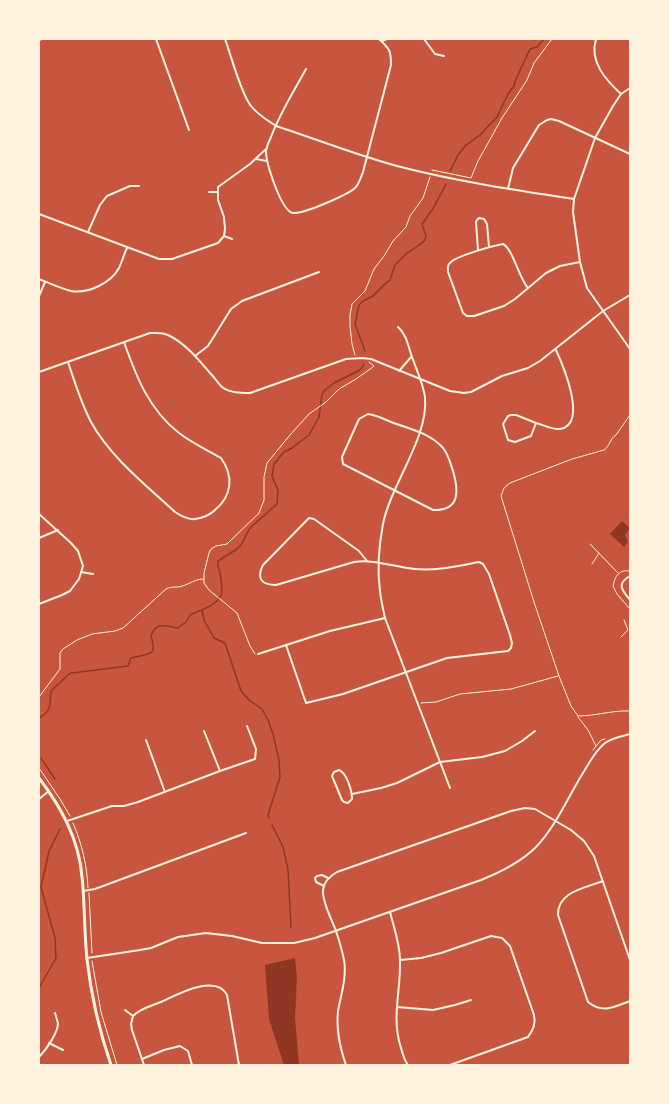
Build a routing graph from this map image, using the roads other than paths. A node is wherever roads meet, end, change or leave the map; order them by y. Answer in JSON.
{"nodes":[{"id":1,"x":42,"y":39,"type":"edge"},
{"id":2,"x":156,"y":39,"type":"edge"},
{"id":3,"x":225,"y":39,"type":"edge"},
{"id":4,"x":379,"y":39,"type":"edge"},
{"id":5,"x":387,"y":39,"type":"edge"},
{"id":6,"x":424,"y":39,"type":"edge"},
{"id":7,"x":596,"y":39,"type":"edge"},
{"id":8,"x":39,"y":40,"type":"edge"},
{"id":9,"x":382,"y":42,"type":"junction"},
{"id":10,"x":444,"y":56,"type":"dead end"},
{"id":11,"x":306,"y":69,"type":"dead end"},
{"id":12,"x":630,"y":88,"type":"edge"},
{"id":13,"x":621,"y":94,"type":"junction"},
{"id":14,"x":276,"y":126,"type":"junction"},
{"id":15,"x":188,"y":130,"type":"dead end"},
{"id":16,"x":595,"y":138,"type":"junction"},
{"id":17,"x":266,"y":149,"type":"junction"},
{"id":18,"x":630,"y":154,"type":"edge"},
{"id":19,"x":367,"y":157,"type":"junction"},
{"id":20,"x":256,"y":159,"type":"junction"},
{"id":21,"x":267,"y":161,"type":"junction"},
{"id":22,"x":139,"y":186,"type":"dead end"},
{"id":23,"x":508,"y":189,"type":"junction"},
{"id":24,"x":209,"y":192,"type":"dead end"},
{"id":25,"x":218,"y":192,"type":"junction"},
{"id":26,"x":574,"y":199,"type":"junction"},
{"id":27,"x":39,"y":214,"type":"edge"},
{"id":28,"x":88,"y":232,"type":"junction"},
{"id":29,"x":224,"y":236,"type":"junction"},
{"id":30,"x":232,"y":239,"type":"dead end"},
{"id":31,"x":489,"y":247,"type":"junction"},
{"id":32,"x":127,"y":248,"type":"junction"},
{"id":33,"x":478,"y":251,"type":"junction"},
{"id":34,"x":580,"y":262,"type":"junction"},
{"id":35,"x":318,"y":272,"type":"dead end"},
{"id":36,"x":39,"y":279,"type":"edge"},
{"id":37,"x":45,"y":282,"type":"junction"},
{"id":38,"x":528,"y":288,"type":"junction"},
{"id":39,"x":630,"y":295,"type":"edge"},
{"id":40,"x":39,"y":296,"type":"edge"},
{"id":41,"x":603,"y":311,"type":"junction"},
{"id":42,"x":398,"y":327,"type":"dead end"},
{"id":43,"x":124,"y":342,"type":"junction"},
{"id":44,"x":630,"y":349,"type":"edge"},
{"id":45,"x":556,"y":350,"type":"junction"},
{"id":46,"x":195,"y":356,"type":"junction"},
{"id":47,"x":412,"y":356,"type":"junction"},
{"id":48,"x":68,"y":362,"type":"junction"},
{"id":49,"x":399,"y":371,"type":"junction"},
{"id":50,"x":39,"y":372,"type":"edge"},
{"id":51,"x":422,"y":380,"type":"junction"},
{"id":52,"x":536,"y":423,"type":"junction"},
{"id":53,"x":420,"y":432,"type":"junction"},
{"id":54,"x":395,"y":491,"type":"junction"},
{"id":55,"x":39,"y":514,"type":"edge"},
{"id":56,"x":58,"y":530,"type":"junction"},
{"id":57,"x":39,"y":538,"type":"edge"},
{"id":58,"x":367,"y":561,"type":"junction"},
{"id":59,"x":379,"y":562,"type":"junction"},
{"id":60,"x":82,"y":572,"type":"junction"},
{"id":61,"x":93,"y":574,"type":"dead end"},
{"id":62,"x":630,"y":576,"type":"edge"},
{"id":63,"x":630,"y":600,"type":"edge"},
{"id":64,"x":39,"y":604,"type":"edge"},
{"id":65,"x":385,"y":618,"type":"junction"},
{"id":66,"x":286,"y":645,"type":"junction"},
{"id":67,"x":258,"y":654,"type":"road end"},
{"id":68,"x":406,"y":672,"type":"junction"},
{"id":69,"x":247,"y":726,"type":"dead end"},
{"id":70,"x":204,"y":731,"type":"dead end"},
{"id":71,"x":535,"y":731,"type":"dead end"},
{"id":72,"x":630,"y":734,"type":"edge"},
{"id":73,"x":146,"y":740,"type":"dead end"},
{"id":74,"x":440,"y":762,"type":"junction"},
{"id":75,"x":220,"y":771,"type":"junction"},
{"id":76,"x":39,"y":778,"type":"edge"},
{"id":77,"x":450,"y":788,"type":"dead end"},
{"id":78,"x":49,"y":792,"type":"junction"},
{"id":79,"x":165,"y":792,"type":"junction"},
{"id":80,"x":352,"y":794,"type":"junction"},
{"id":81,"x":39,"y":799,"type":"edge"},
{"id":82,"x":555,"y":820,"type":"junction"},
{"id":83,"x":67,"y":821,"type":"junction"},
{"id":84,"x":246,"y":834,"type":"dead end"},
{"id":85,"x":328,"y":878,"type":"junction"},
{"id":86,"x":603,"y":881,"type":"junction"},
{"id":87,"x":324,"y":886,"type":"junction"},
{"id":88,"x":83,"y":891,"type":"junction"},
{"id":89,"x":390,"y":912,"type":"junction"},
{"id":90,"x":336,"y":931,"type":"junction"},
{"id":91,"x":87,"y":958,"type":"junction"},
{"id":92,"x":400,"y":960,"type":"junction"},
{"id":93,"x":630,"y":960,"type":"edge"},
{"id":94,"x":471,"y":1000,"type":"dead end"},
{"id":95,"x":630,"y":1001,"type":"edge"},
{"id":96,"x":397,"y":1007,"type":"junction"},
{"id":97,"x":125,"y":1010,"type":"dead end"},
{"id":98,"x":55,"y":1013,"type":"dead end"},
{"id":99,"x":132,"y":1016,"type":"junction"},
{"id":100,"x":49,"y":1043,"type":"junction"},
{"id":101,"x":63,"y":1050,"type":"dead end"},
{"id":102,"x":39,"y":1057,"type":"edge"},
{"id":103,"x":142,"y":1059,"type":"junction"},
{"id":104,"x":111,"y":1065,"type":"edge"},
{"id":105,"x":144,"y":1065,"type":"edge"},
{"id":106,"x":192,"y":1065,"type":"edge"},
{"id":107,"x":239,"y":1065,"type":"edge"},
{"id":108,"x":346,"y":1065,"type":"edge"},
{"id":109,"x":408,"y":1065,"type":"edge"},
{"id":110,"x":450,"y":1065,"type":"edge"}],
"edges":[{"from":1,"to":8,"type":"street"},
{"from":2,"to":15,"type":"street"},
{"from":3,"to":14,"type":"street"},
{"from":4,"to":9,"type":"street"},
{"from":5,"to":9,"type":"street"},
{"from":6,"to":10,"type":"street"},
{"from":7,"to":13,"type":"street"},
{"from":9,"to":19,"type":"street"},
{"from":11,"to":14,"type":"street"},
{"from":12,"to":13,"type":"street"},
{"from":13,"to":16,"type":"street"},
{"from":14,"to":17,"type":"street"},
{"from":14,"to":19,"type":"street"},
{"from":16,"to":18,"type":"street"},
{"from":16,"to":23,"type":"street"},
{"from":16,"to":26,"type":"street"},
{"from":17,"to":20,"type":"street"},
{"from":17,"to":21,"type":"street"},
{"from":19,"to":21,"type":"street"},
{"from":19,"to":23,"type":"street"},
{"from":20,"to":21,"type":"street"},
{"from":20,"to":25,"type":"street"},
{"from":22,"to":28,"type":"street"},
{"from":23,"to":26,"type":"street"},
{"from":24,"to":25,"type":"street"},
{"from":25,"to":29,"type":"street"},
{"from":26,"to":34,"type":"street"},
{"from":27,"to":28,"type":"street"},
{"from":28,"to":32,"type":"street"},
{"from":29,"to":30,"type":"street"},
{"from":29,"to":32,"type":"street"},
{"from":31,"to":33,"type":"street"},
{"from":31,"to":33,"type":"street"},
{"from":31,"to":38,"type":"street"},
{"from":32,"to":37,"type":"street"},
{"from":33,"to":38,"type":"street"},
{"from":34,"to":38,"type":"street"},
{"from":34,"to":41,"type":"street"},
{"from":35,"to":46,"type":"street"},
{"from":36,"to":37,"type":"street"},
{"from":37,"to":40,"type":"street"},
{"from":39,"to":41,"type":"street"},
{"from":41,"to":44,"type":"street"},
{"from":41,"to":45,"type":"street"},
{"from":42,"to":47,"type":"street"},
{"from":43,"to":46,"type":"street"},
{"from":43,"to":48,"type":"street"},
{"from":43,"to":48,"type":"street"},
{"from":45,"to":51,"type":"street"},
{"from":45,"to":52,"type":"street"},
{"from":46,"to":49,"type":"street"},
{"from":47,"to":49,"type":"street"},
{"from":47,"to":51,"type":"street"},
{"from":48,"to":50,"type":"street"},
{"from":49,"to":51,"type":"street"},
{"from":51,"to":53,"type":"street"},
{"from":52,"to":52,"type":"street"},
{"from":53,"to":54,"type":"street"},
{"from":53,"to":54,"type":"street"},
{"from":53,"to":54,"type":"street"},
{"from":54,"to":59,"type":"street"},
{"from":55,"to":56,"type":"street"},
{"from":56,"to":57,"type":"street"},
{"from":56,"to":60,"type":"street"},
{"from":58,"to":58,"type":"street"},
{"from":58,"to":59,"type":"street"},
{"from":59,"to":65,"type":"street"},
{"from":59,"to":68,"type":"street"},
{"from":60,"to":61,"type":"street"},
{"from":60,"to":64,"type":"street"},
{"from":62,"to":63,"type":"street"},
{"from":65,"to":66,"type":"street"},
{"from":65,"to":68,"type":"street"},
{"from":66,"to":67,"type":"street"},
{"from":66,"to":68,"type":"street"},
{"from":68,"to":74,"type":"street"},
{"from":69,"to":75,"type":"street"},
{"from":70,"to":75,"type":"street"},
{"from":71,"to":74,"type":"street"},
{"from":72,"to":82,"type":"street"},
{"from":73,"to":79,"type":"street"},
{"from":74,"to":77,"type":"street"},
{"from":74,"to":80,"type":"street"},
{"from":75,"to":79,"type":"street"},
{"from":76,"to":78,"type":"main road"},
{"from":78,"to":81,"type":"street"},
{"from":78,"to":83,"type":"main road"},
{"from":79,"to":83,"type":"street"},
{"from":80,"to":80,"type":"street"},
{"from":82,"to":85,"type":"street"},
{"from":82,"to":86,"type":"street"},
{"from":82,"to":89,"type":"street"},
{"from":83,"to":88,"type":"main road"},
{"from":84,"to":88,"type":"street"},
{"from":85,"to":87,"type":"street"},
{"from":85,"to":87,"type":"street"},
{"from":86,"to":93,"type":"street"},
{"from":86,"to":95,"type":"street"},
{"from":87,"to":90,"type":"street"},
{"from":88,"to":91,"type":"main road"},
{"from":89,"to":90,"type":"street"},
{"from":89,"to":92,"type":"street"},
{"from":90,"to":91,"type":"street"},
{"from":90,"to":108,"type":"street"},
{"from":91,"to":104,"type":"main road"},
{"from":92,"to":96,"type":"street"},
{"from":92,"to":110,"type":"street"},
{"from":94,"to":96,"type":"street"},
{"from":96,"to":109,"type":"street"},
{"from":97,"to":99,"type":"street"},
{"from":98,"to":100,"type":"street"},
{"from":99,"to":103,"type":"street"},
{"from":99,"to":107,"type":"street"},
{"from":100,"to":101,"type":"street"},
{"from":100,"to":102,"type":"street"},
{"from":103,"to":105,"type":"street"},
{"from":103,"to":106,"type":"street"}]}
